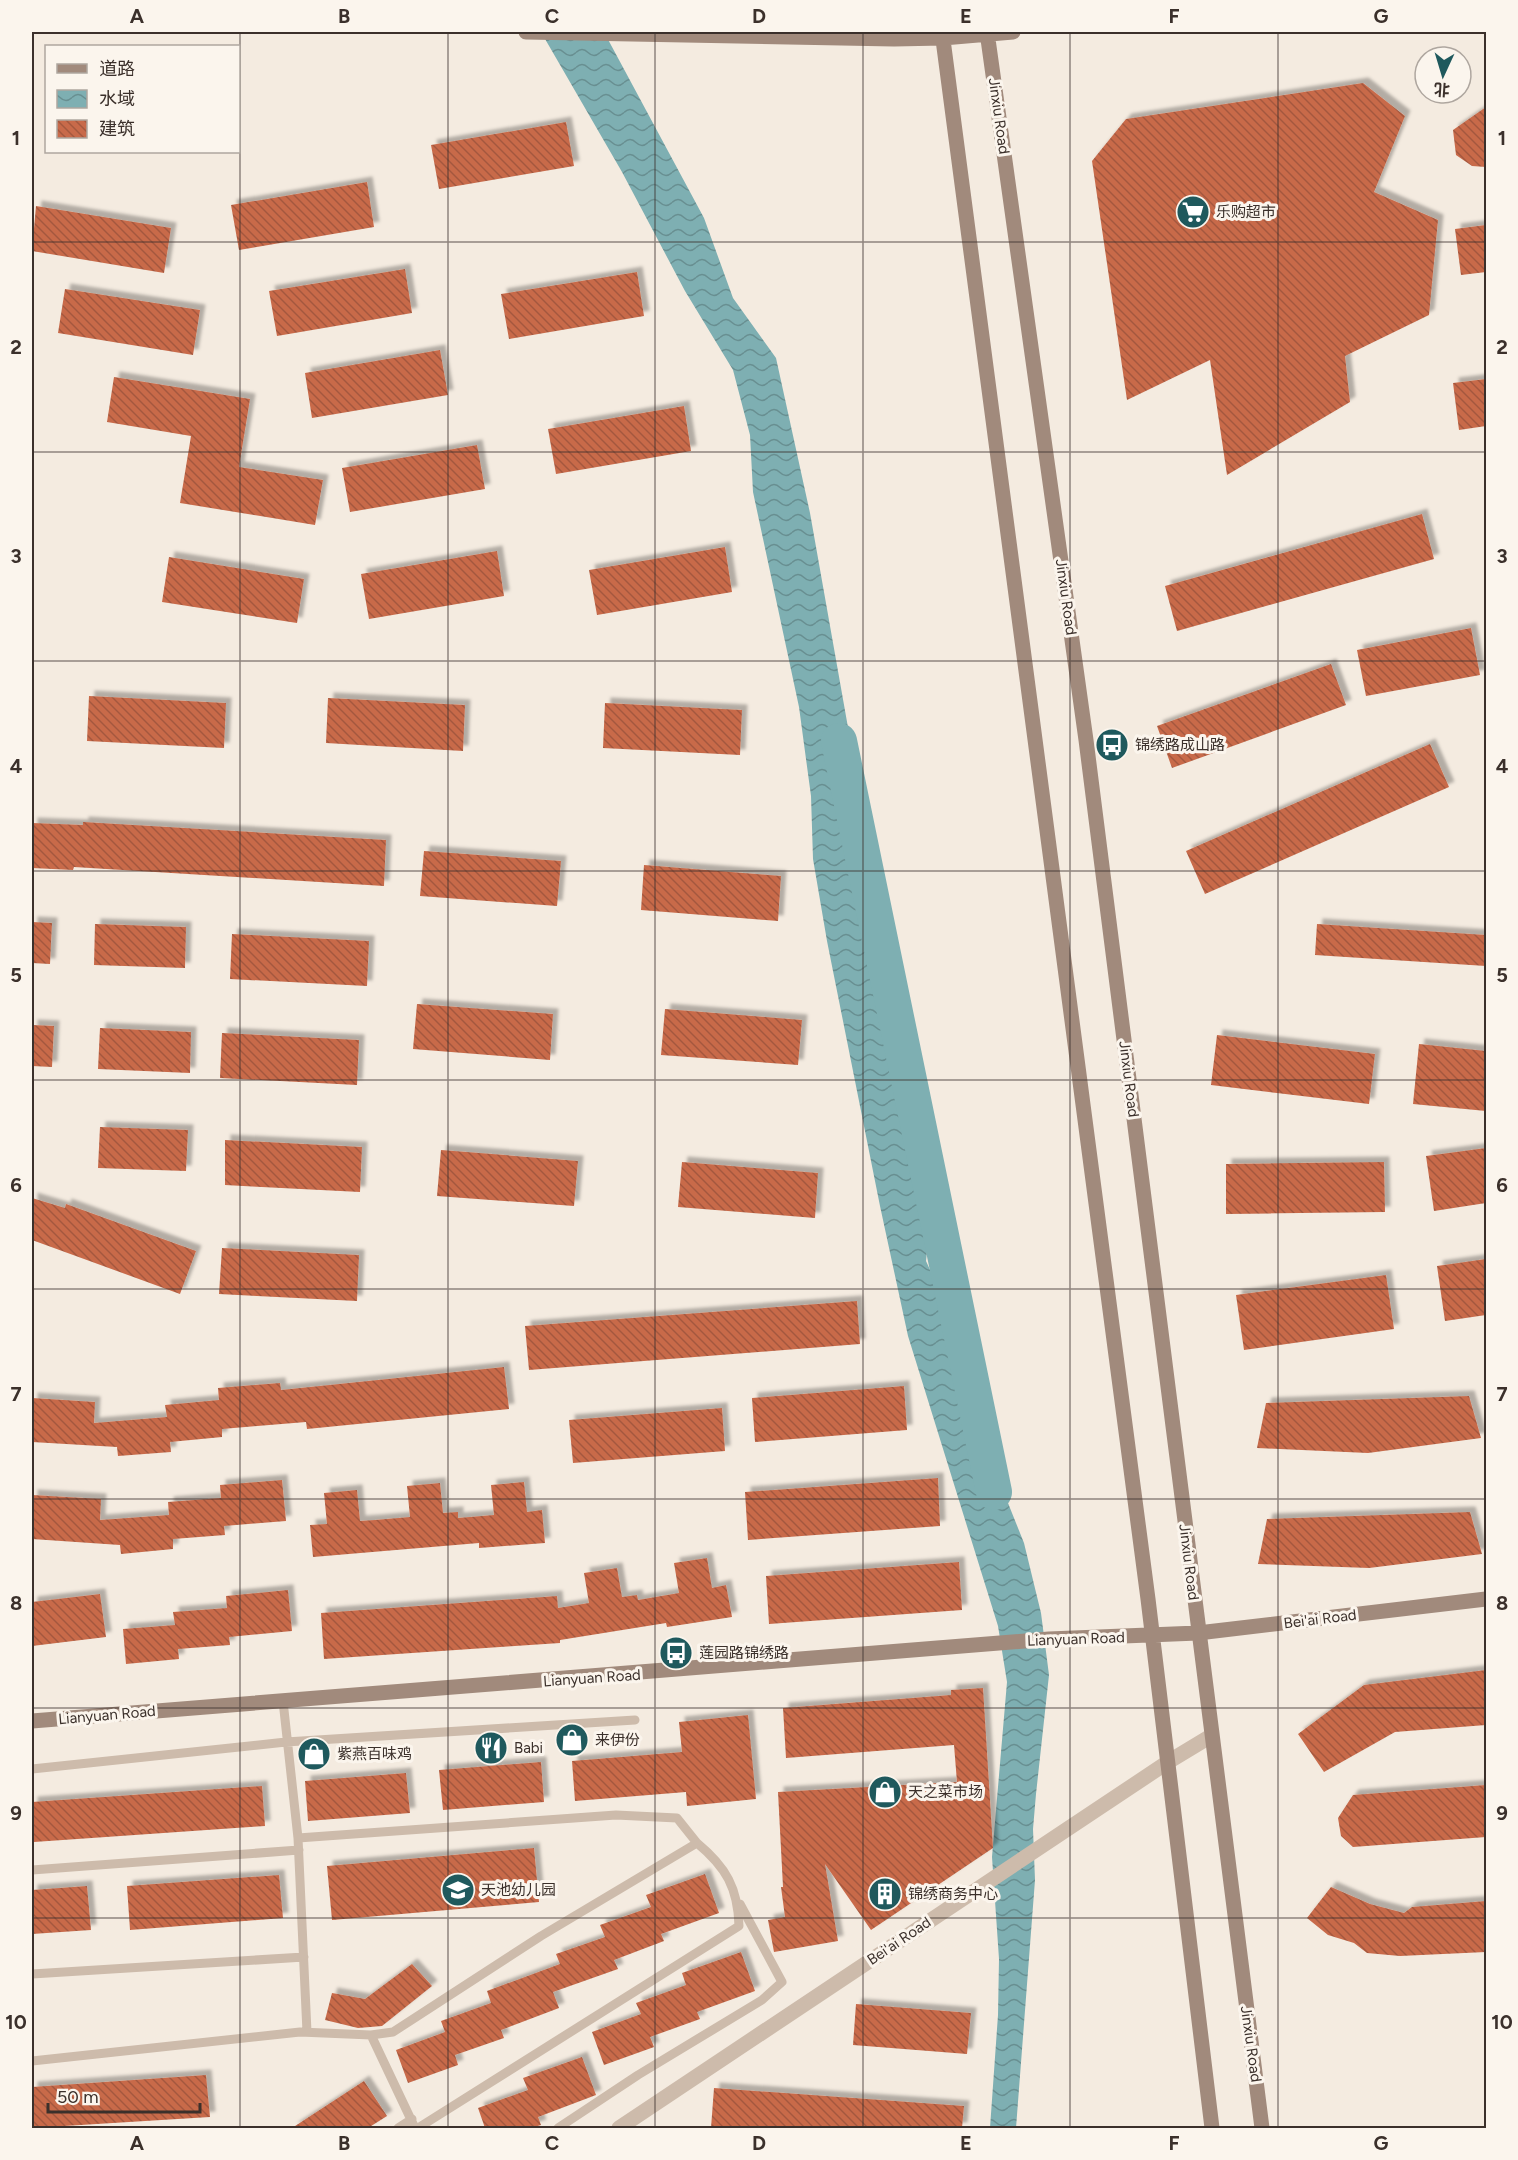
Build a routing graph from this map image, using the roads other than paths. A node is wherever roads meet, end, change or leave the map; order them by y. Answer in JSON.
{"nodes":[{"id":1,"x":526,"y":32,"type":"edge"},
{"id":2,"x":1013,"y":32,"type":"edge"},
{"id":3,"x":987,"y":33,"type":"edge"},
{"id":4,"x":943,"y":35,"type":"edge"},
{"id":5,"x":1486,"y":1599,"type":"edge"},
{"id":6,"x":1198,"y":1633,"type":"junction"},
{"id":7,"x":1152,"y":1636,"type":"junction"},
{"id":8,"x":283,"y":1701,"type":"junction"},
{"id":9,"x":635,"y":1720,"type":"dead end"},
{"id":10,"x":32,"y":1721,"type":"edge"},
{"id":11,"x":1211,"y":1736,"type":"junction"},
{"id":12,"x":286,"y":1742,"type":"junction"},
{"id":13,"x":1168,"y":1762,"type":"junction"},
{"id":14,"x":32,"y":1768,"type":"edge"},
{"id":15,"x":298,"y":1838,"type":"junction"},
{"id":16,"x":697,"y":1843,"type":"junction"},
{"id":17,"x":299,"y":1850,"type":"junction"},
{"id":18,"x":32,"y":1870,"type":"edge"},
{"id":19,"x":738,"y":1902,"type":"junction"},
{"id":20,"x":304,"y":1957,"type":"junction"},
{"id":21,"x":32,"y":1974,"type":"edge"},
{"id":22,"x":307,"y":2032,"type":"junction"},
{"id":23,"x":371,"y":2035,"type":"junction"},
{"id":24,"x":32,"y":2061,"type":"edge"},
{"id":25,"x":415,"y":2126,"type":"edge"},
{"id":26,"x":398,"y":2128,"type":"edge"},
{"id":27,"x":558,"y":2128,"type":"edge"},
{"id":28,"x":619,"y":2128,"type":"edge"},
{"id":29,"x":1212,"y":2128,"type":"edge"},
{"id":30,"x":1262,"y":2128,"type":"edge"}],
"edges":[{"from":1,"to":4,"type":"main road"},
{"from":2,"to":3,"type":"main road"},
{"from":3,"to":4,"type":"main road"},
{"from":3,"to":6,"type":"main road","name":"Jinxiu Road"},
{"from":4,"to":7,"type":"main road"},
{"from":5,"to":6,"type":"main road","name":"Bei'ai Road"},
{"from":6,"to":7,"type":"main road","name":"Bei'ai Road"},
{"from":6,"to":11,"type":"main road","name":"Jinxiu Road"},
{"from":7,"to":8,"type":"main road","name":"Lianyuan Road"},
{"from":7,"to":13,"type":"main road"},
{"from":8,"to":10,"type":"main road","name":"Lianyuan Road"},
{"from":8,"to":12,"type":"lane"},
{"from":9,"to":12,"type":"lane"},
{"from":11,"to":13,"type":"street","name":"Bei'ai Road"},
{"from":11,"to":30,"type":"main road","name":"Jinxiu Road"},
{"from":12,"to":14,"type":"lane"},
{"from":12,"to":15,"type":"lane"},
{"from":13,"to":28,"type":"street","name":"Bei'ai Road"},
{"from":13,"to":29,"type":"main road"},
{"from":15,"to":16,"type":"lane"},
{"from":15,"to":17,"type":"lane"},
{"from":16,"to":19,"type":"lane"},
{"from":16,"to":23,"type":"lane"},
{"from":17,"to":18,"type":"lane"},
{"from":17,"to":20,"type":"lane"},
{"from":19,"to":25,"type":"lane"},
{"from":19,"to":27,"type":"lane"},
{"from":20,"to":21,"type":"lane"},
{"from":20,"to":22,"type":"lane"},
{"from":22,"to":23,"type":"lane"},
{"from":22,"to":24,"type":"lane"},
{"from":23,"to":25,"type":"lane"},
{"from":25,"to":26,"type":"lane"}]}
